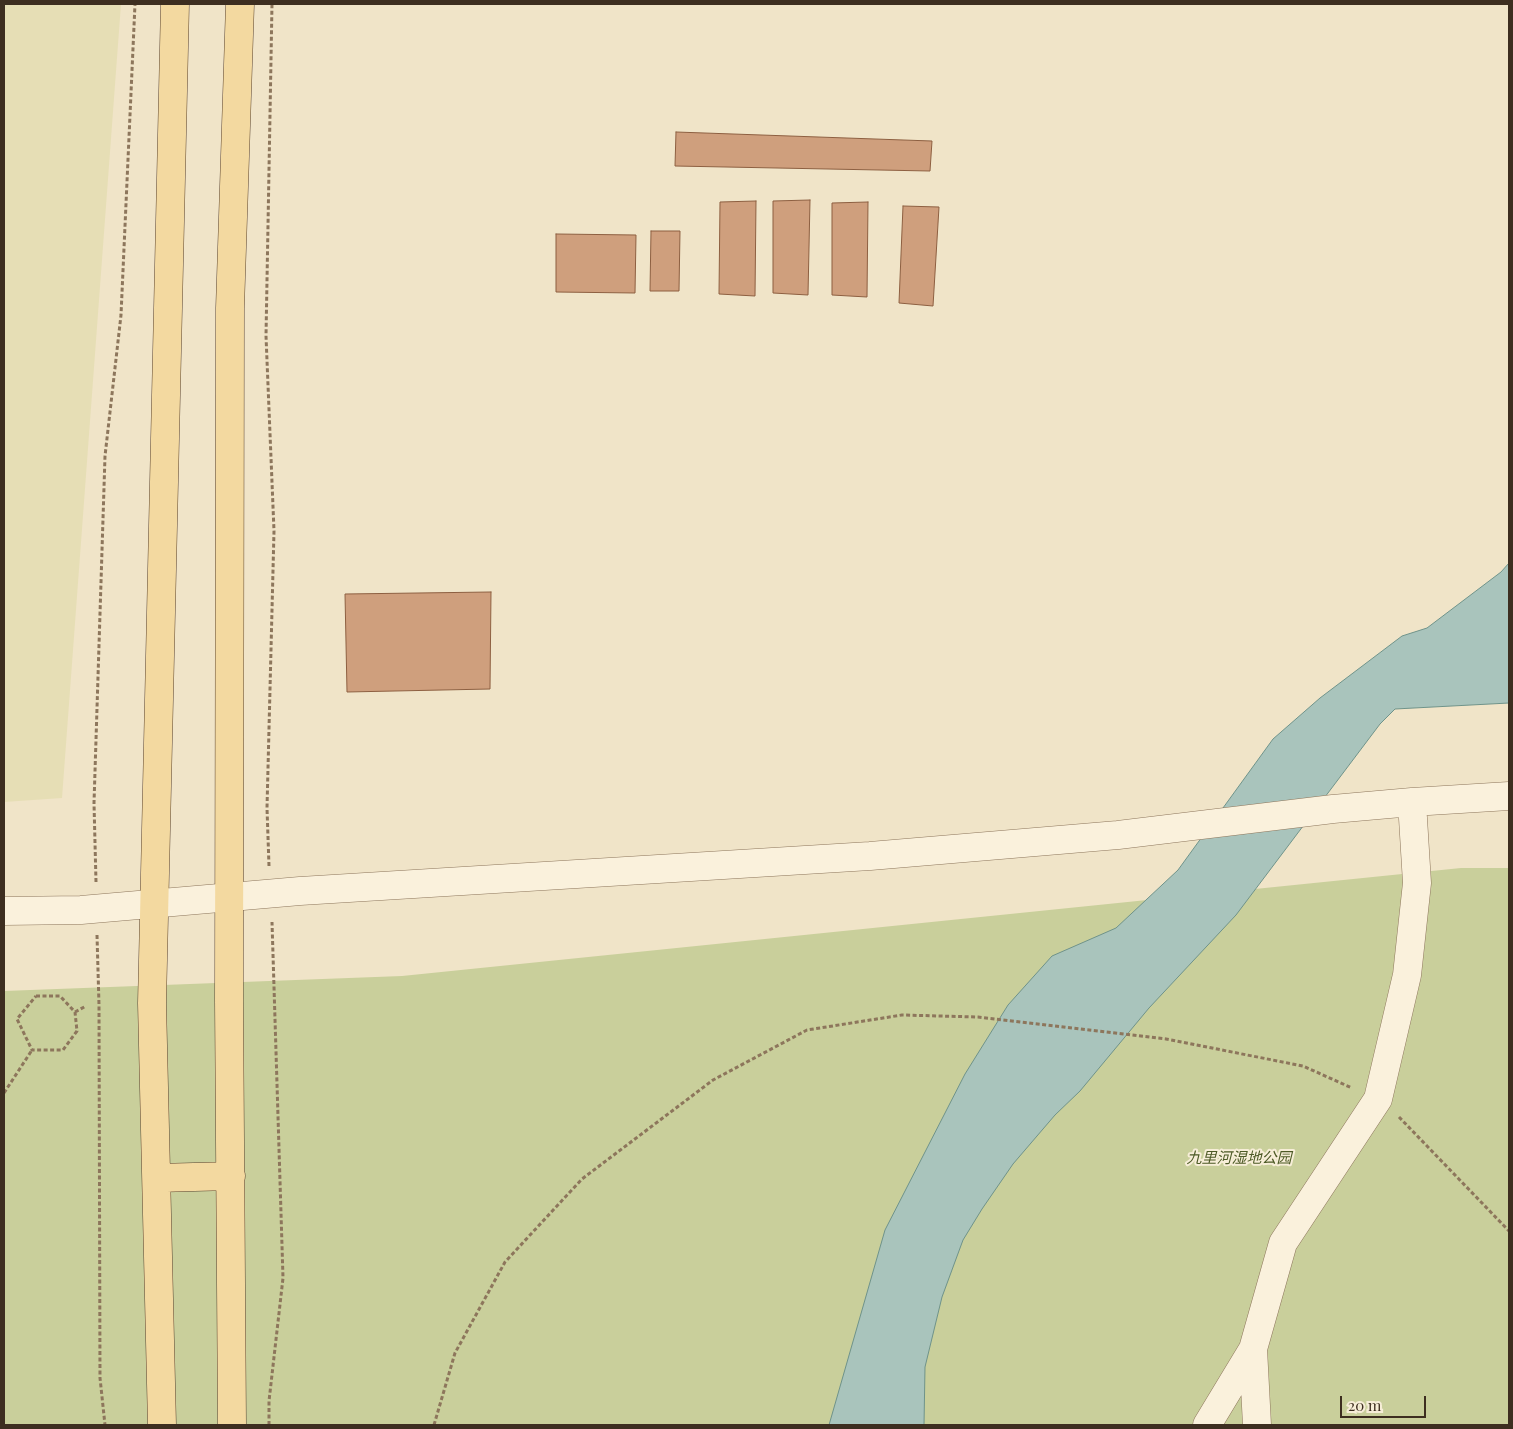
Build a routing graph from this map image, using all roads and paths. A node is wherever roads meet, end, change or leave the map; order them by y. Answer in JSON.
{"nodes":[{"id":1,"x":135,"y":4,"type":"edge"},
{"id":2,"x":175,"y":4,"type":"edge"},
{"id":3,"x":240,"y":4,"type":"edge"},
{"id":4,"x":272,"y":4,"type":"edge"},
{"id":5,"x":1509,"y":796,"type":"edge"},
{"id":6,"x":1412,"y":802,"type":"junction"},
{"id":7,"x":270,"y":893,"type":"junction"},
{"id":8,"x":230,"y":897,"type":"junction"},
{"id":9,"x":154,"y":904,"type":"junction"},
{"id":10,"x":96,"y":908,"type":"junction"},
{"id":11,"x":4,"y":911,"type":"edge"},
{"id":12,"x":86,"y":1006,"type":"dead end"},
{"id":13,"x":75,"y":1012,"type":"junction"},
{"id":14,"x":1166,"y":1039,"type":"dead end"},
{"id":15,"x":32,"y":1050,"type":"junction"},
{"id":16,"x":4,"y":1093,"type":"edge"},
{"id":17,"x":231,"y":1176,"type":"junction"},
{"id":18,"x":157,"y":1178,"type":"junction"},
{"id":19,"x":1253,"y":1349,"type":"junction"},
{"id":20,"x":105,"y":1425,"type":"edge"},
{"id":21,"x":162,"y":1425,"type":"edge"},
{"id":22,"x":232,"y":1425,"type":"edge"},
{"id":23,"x":269,"y":1425,"type":"edge"},
{"id":24,"x":434,"y":1425,"type":"edge"},
{"id":25,"x":1207,"y":1425,"type":"edge"},
{"id":26,"x":1257,"y":1425,"type":"edge"}],
"edges":[{"from":1,"to":10,"type":"path"},
{"from":2,"to":9,"type":"main road"},
{"from":3,"to":8,"type":"main road"},
{"from":4,"to":7,"type":"path"},
{"from":5,"to":6,"type":"street"},
{"from":6,"to":7,"type":"street"},
{"from":6,"to":19,"type":"street"},
{"from":7,"to":8,"type":"street"},
{"from":7,"to":23,"type":"path"},
{"from":8,"to":9,"type":"street"},
{"from":8,"to":17,"type":"main road"},
{"from":9,"to":10,"type":"street"},
{"from":9,"to":18,"type":"main road"},
{"from":10,"to":11,"type":"street"},
{"from":10,"to":20,"type":"path"},
{"from":12,"to":13,"type":"path"},
{"from":13,"to":15,"type":"path"},
{"from":13,"to":15,"type":"path"},
{"from":14,"to":24,"type":"path"},
{"from":15,"to":16,"type":"path"},
{"from":17,"to":18,"type":"main road"},
{"from":17,"to":22,"type":"main road"},
{"from":18,"to":21,"type":"main road"},
{"from":19,"to":25,"type":"street"},
{"from":19,"to":26,"type":"street"}]}
